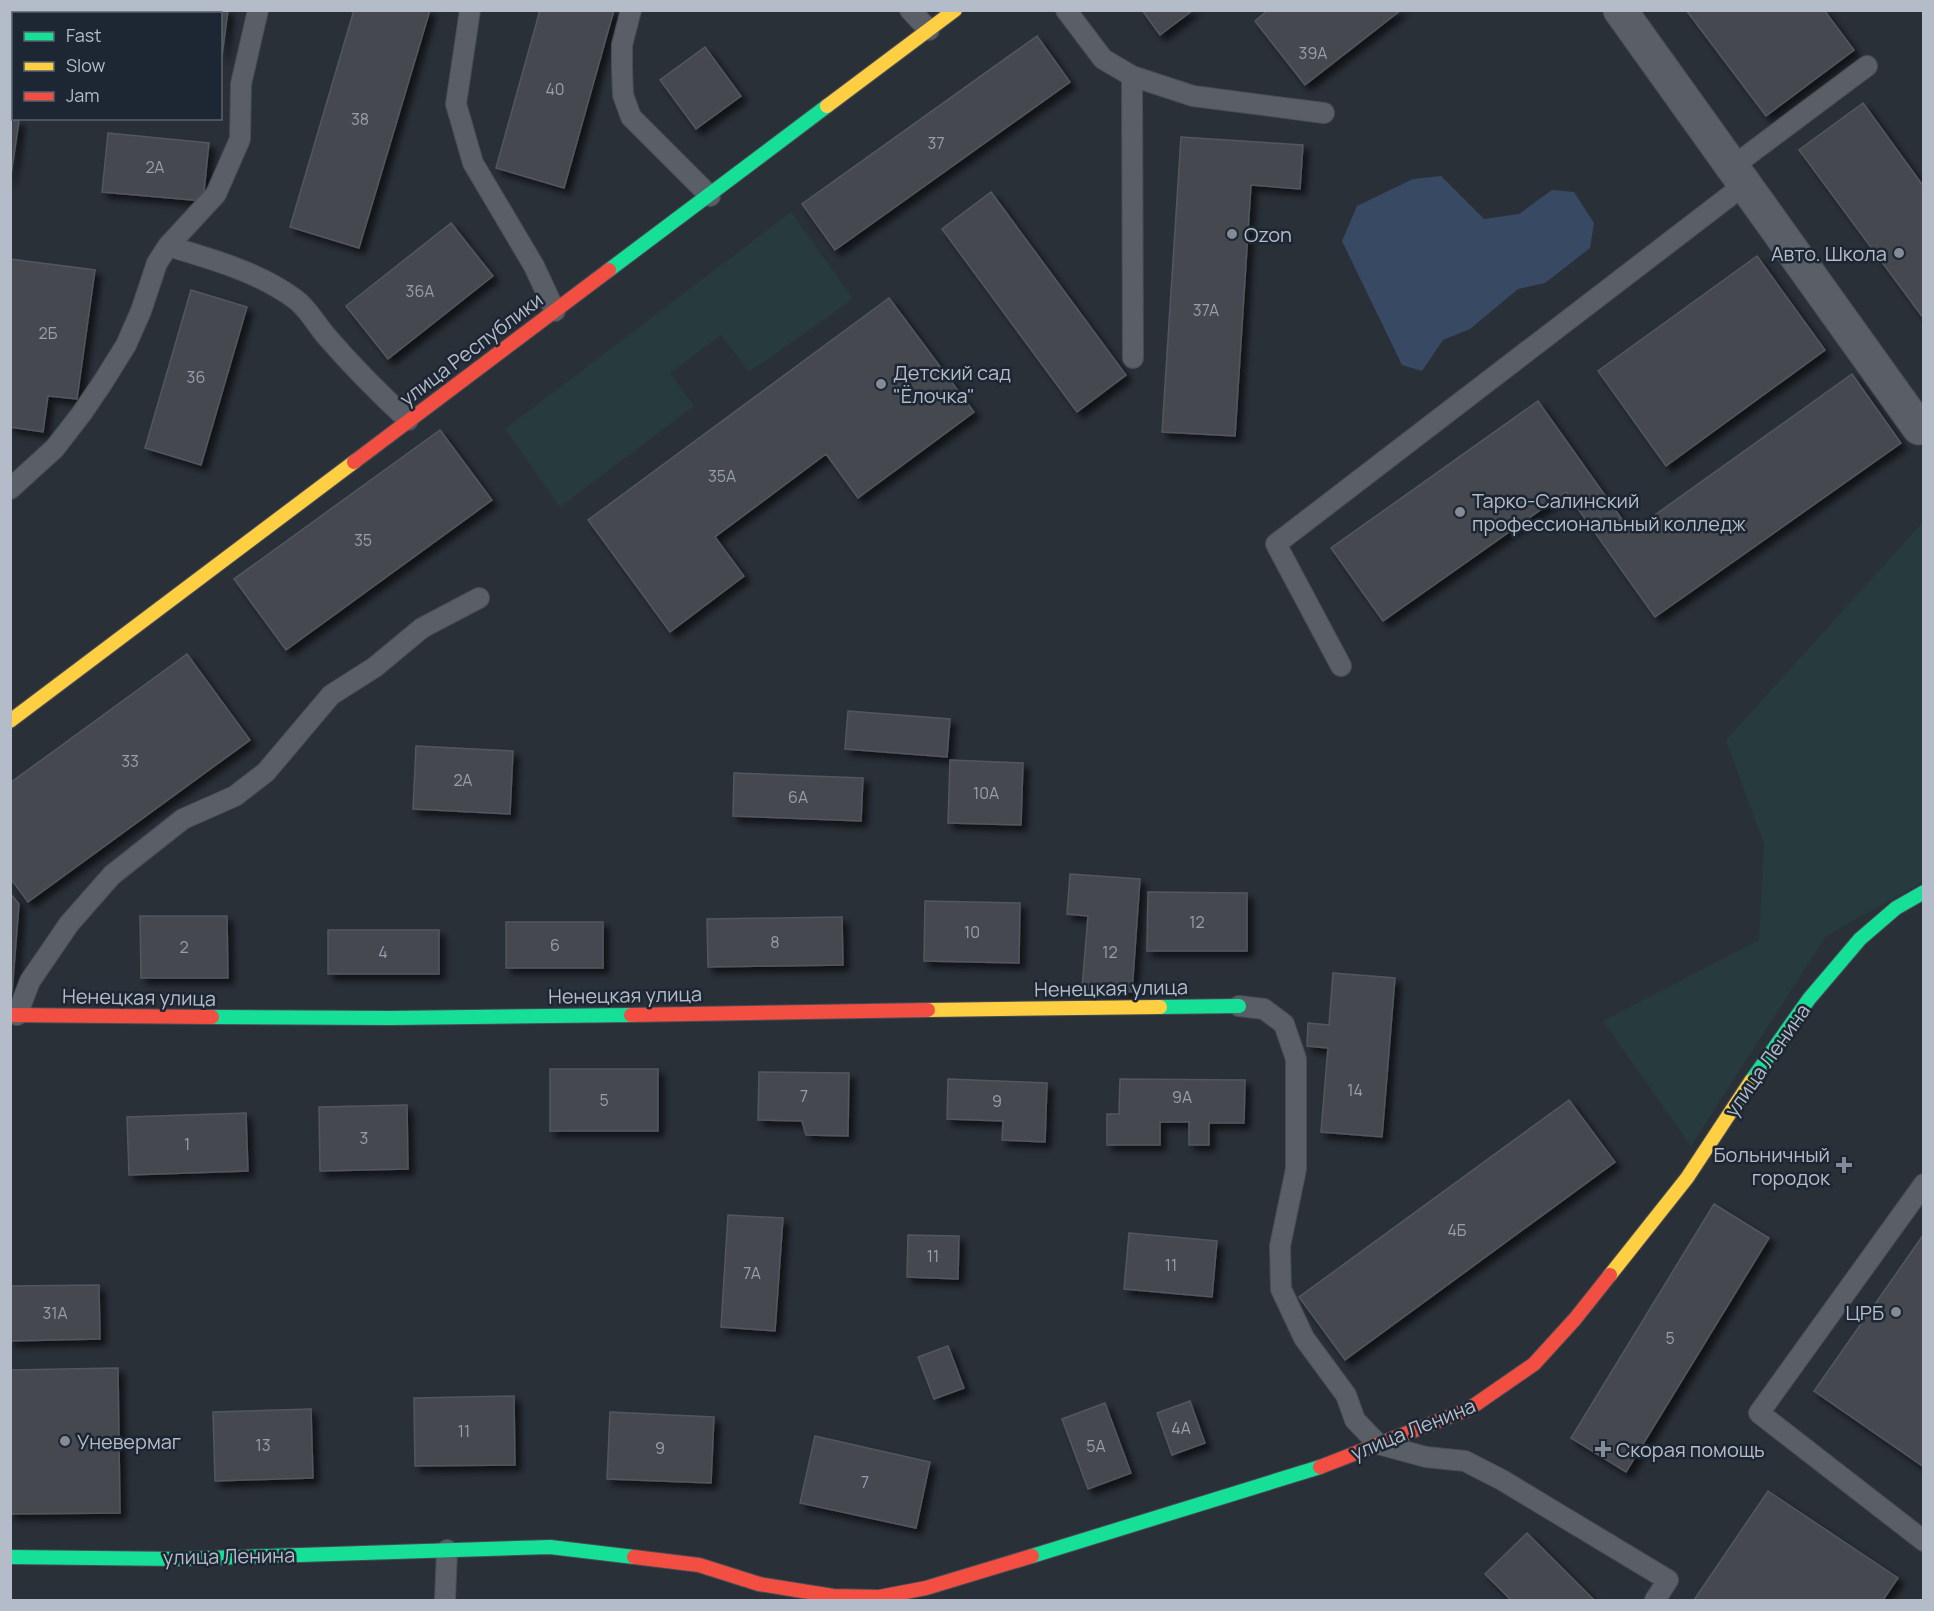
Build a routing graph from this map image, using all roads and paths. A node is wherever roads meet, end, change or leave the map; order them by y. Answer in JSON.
{"nodes":[{"id":1,"x":258,"y":10,"type":"edge"},
{"id":2,"x":470,"y":10,"type":"edge"},
{"id":3,"x":631,"y":10,"type":"edge"},
{"id":4,"x":910,"y":10,"type":"edge"},
{"id":5,"x":955,"y":10,"type":"edge"},
{"id":6,"x":1066,"y":10,"type":"edge"},
{"id":7,"x":1620,"y":10,"type":"edge"},
{"id":8,"x":929,"y":30,"type":"junction"},
{"id":9,"x":1867,"y":66,"type":"dead end"},
{"id":10,"x":1132,"y":76,"type":"junction"},
{"id":11,"x":1324,"y":113,"type":"dead end"},
{"id":12,"x":1738,"y":176,"type":"junction"},
{"id":13,"x":710,"y":196,"type":"junction"},
{"id":14,"x":168,"y":246,"type":"junction"},
{"id":15,"x":555,"y":311,"type":"junction"},
{"id":16,"x":1133,"y":358,"type":"dead end"},
{"id":17,"x":408,"y":420,"type":"junction"},
{"id":18,"x":1919,"y":428,"type":"dead end"},
{"id":19,"x":10,"y":489,"type":"edge"},
{"id":20,"x":479,"y":598,"type":"dead end"},
{"id":21,"x":1341,"y":666,"type":"dead end"},
{"id":22,"x":10,"y":721,"type":"edge"},
{"id":23,"x":1923,"y":892,"type":"edge"},
{"id":24,"x":1239,"y":1006,"type":"joint"},
{"id":25,"x":14,"y":1015,"type":"edge"},
{"id":26,"x":1923,"y":1184,"type":"edge"},
{"id":27,"x":1378,"y":1444,"type":"junction"},
{"id":28,"x":1923,"y":1541,"type":"edge"},
{"id":29,"x":447,"y":1550,"type":"junction"},
{"id":30,"x":10,"y":1557,"type":"edge"},
{"id":31,"x":759,"y":1584,"type":"junction"},
{"id":32,"x":920,"y":1594,"type":"edge"},
{"id":33,"x":445,"y":1600,"type":"edge"},
{"id":34,"x":791,"y":1600,"type":"edge"},
{"id":35,"x":1655,"y":1600,"type":"edge"}],
"edges":[{"from":1,"to":14,"type":"lane"},
{"from":2,"to":15,"type":"lane"},
{"from":3,"to":13,"type":"lane"},
{"from":4,"to":8,"type":"lane"},
{"from":5,"to":8,"type":"street","name":"улица Республики"},
{"from":6,"to":10,"type":"lane"},
{"from":7,"to":12,"type":"street"},
{"from":8,"to":13,"type":"street","name":"улица Республики"},
{"from":9,"to":12,"type":"lane"},
{"from":10,"to":11,"type":"lane"},
{"from":10,"to":16,"type":"lane"},
{"from":12,"to":18,"type":"street"},
{"from":12,"to":21,"type":"lane"},
{"from":13,"to":15,"type":"street","name":"улица Республики"},
{"from":14,"to":17,"type":"lane"},
{"from":14,"to":19,"type":"lane"},
{"from":15,"to":17,"type":"street","name":"улица Республики"},
{"from":17,"to":22,"type":"street","name":"улица Республики"},
{"from":20,"to":25,"type":"lane"},
{"from":23,"to":27,"type":"street","name":"улица Ленина"},
{"from":24,"to":25,"type":"street","name":"Ненецкая улица"},
{"from":24,"to":27,"type":"lane"},
{"from":26,"to":28,"type":"lane"},
{"from":27,"to":32,"type":"street","name":"улица Ленина"},
{"from":27,"to":35,"type":"lane"},
{"from":29,"to":30,"type":"street","name":"улица Ленина"},
{"from":29,"to":31,"type":"street","name":"улица Ленина"},
{"from":29,"to":33,"type":"lane"},
{"from":31,"to":32,"type":"street","name":"улица Ленина"},
{"from":31,"to":34,"type":"street","name":"улица Ленина"}]}
